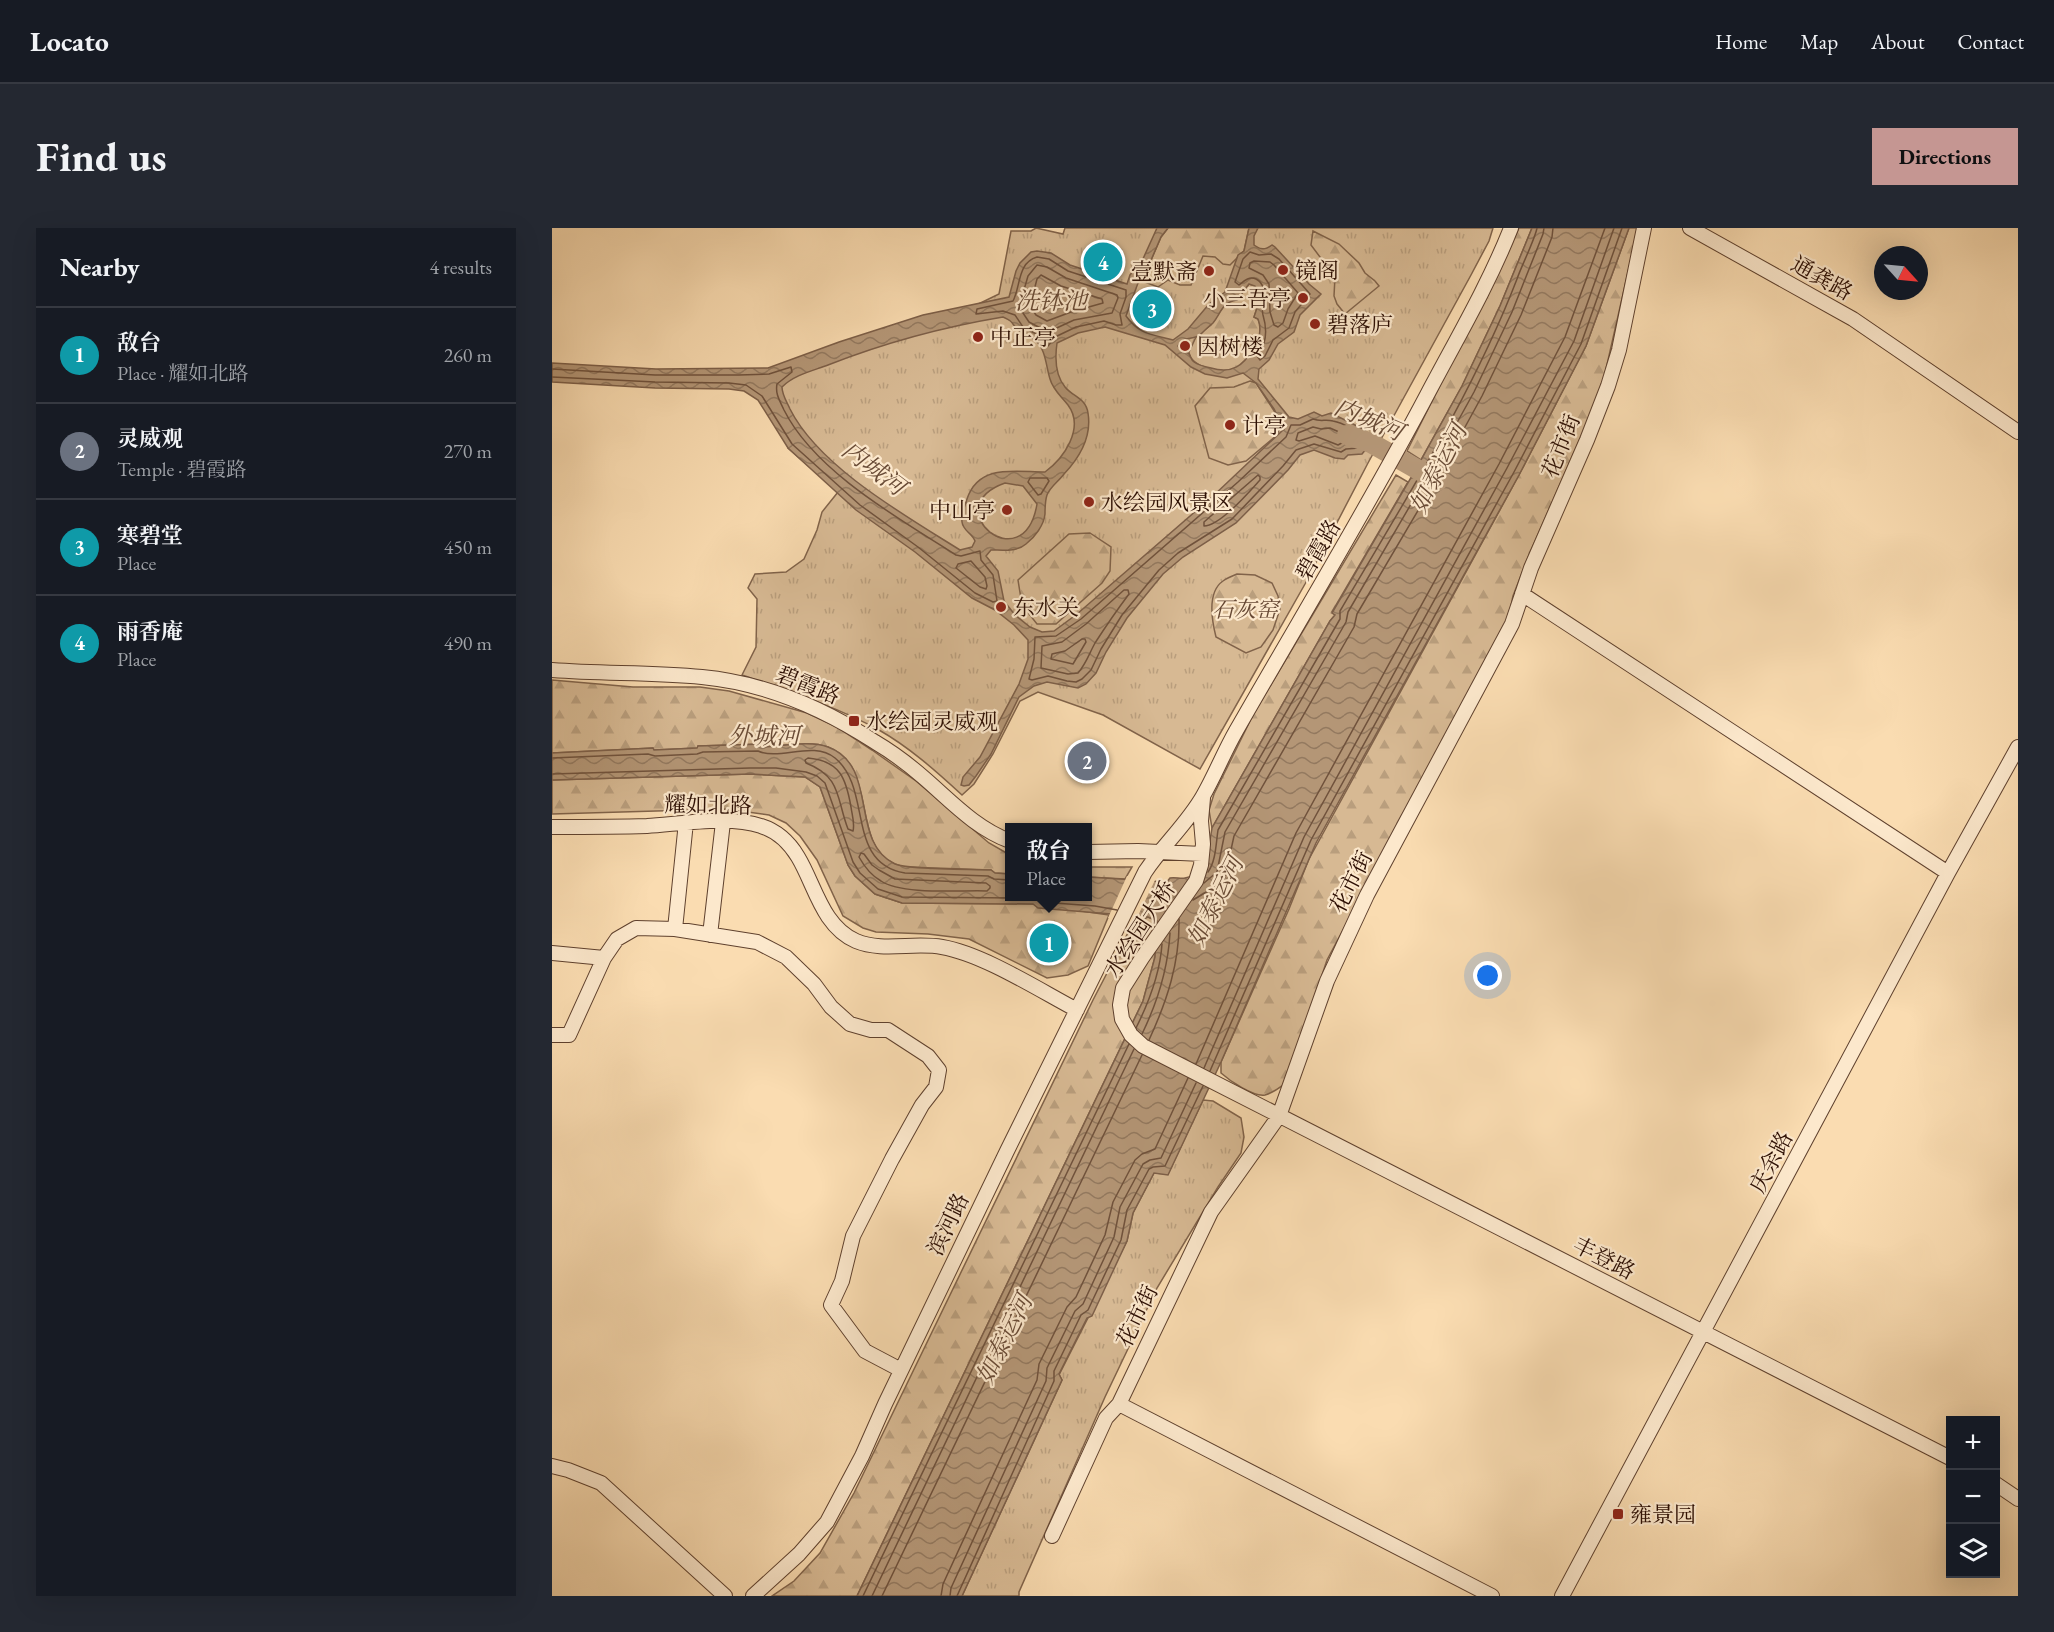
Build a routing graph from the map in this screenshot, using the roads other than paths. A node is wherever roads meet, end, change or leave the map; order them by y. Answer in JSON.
{"nodes":[{"id":1,"x":1511,"y":228,"type":"edge"},
{"id":2,"x":1644,"y":228,"type":"edge"},
{"id":3,"x":1690,"y":228,"type":"edge"},
{"id":4,"x":2018,"y":432,"type":"edge"},
{"id":5,"x":1522,"y":594,"type":"junction"},
{"id":6,"x":552,"y":670,"type":"edge"},
{"id":7,"x":2018,"y":747,"type":"edge"},
{"id":8,"x":2012,"y":772,"type":"edge"},
{"id":9,"x":1203,"y":796,"type":"junction"},
{"id":10,"x":686,"y":822,"type":"junction"},
{"id":11,"x":723,"y":822,"type":"junction"},
{"id":12,"x":552,"y":827,"type":"edge"},
{"id":13,"x":1005,"y":839,"type":"edge"},
{"id":14,"x":1092,"y":852,"type":"edge"},
{"id":15,"x":1158,"y":852,"type":"junction"},
{"id":16,"x":1201,"y":860,"type":"junction"},
{"id":17,"x":1948,"y":873,"type":"junction"},
{"id":18,"x":675,"y":929,"type":"junction"},
{"id":19,"x":710,"y":935,"type":"junction"},
{"id":20,"x":552,"y":952,"type":"edge"},
{"id":21,"x":604,"y":958,"type":"junction"},
{"id":22,"x":1077,"y":1010,"type":"junction"},
{"id":23,"x":552,"y":1035,"type":"edge"},
{"id":24,"x":1238,"y":1095,"type":"joint"},
{"id":25,"x":1280,"y":1116,"type":"junction"},
{"id":26,"x":1704,"y":1332,"type":"junction"},
{"id":27,"x":901,"y":1370,"type":"junction"},
{"id":28,"x":1119,"y":1404,"type":"junction"},
{"id":29,"x":1946,"y":1456,"type":"edge"},
{"id":30,"x":552,"y":1466,"type":"edge"},
{"id":31,"x":2000,"y":1487,"type":"edge"},
{"id":32,"x":2018,"y":1499,"type":"edge"},
{"id":33,"x":1052,"y":1536,"type":"dead end"},
{"id":34,"x":725,"y":1596,"type":"edge"},
{"id":35,"x":753,"y":1596,"type":"edge"},
{"id":36,"x":1492,"y":1596,"type":"edge"},
{"id":37,"x":1562,"y":1596,"type":"edge"}],
"edges":[{"from":1,"to":9,"type":"street","name":"碧霞路"},
{"from":2,"to":5,"type":"street","name":"花市街"},
{"from":3,"to":4,"type":"street","name":"通龚路"},
{"from":5,"to":17,"type":"street"},
{"from":5,"to":25,"type":"street","name":"花市街"},
{"from":6,"to":13,"type":"street","name":"碧霞路"},
{"from":7,"to":8,"type":"street","name":"庆余路"},
{"from":8,"to":17,"type":"street","name":"庆余路"},
{"from":9,"to":15,"type":"street","name":"碧霞路"},
{"from":9,"to":16,"type":"street"},
{"from":10,"to":11,"type":"street","name":"耀如北路"},
{"from":10,"to":12,"type":"street","name":"耀如北路"},
{"from":10,"to":18,"type":"street"},
{"from":11,"to":19,"type":"street"},
{"from":11,"to":22,"type":"street","name":"耀如北路"},
{"from":14,"to":15,"type":"street"},
{"from":15,"to":16,"type":"street"},
{"from":15,"to":22,"type":"street","name":"滨河路"},
{"from":16,"to":24,"type":"street","name":"水绘园大桥"},
{"from":17,"to":26,"type":"street","name":"庆余路"},
{"from":18,"to":19,"type":"street"},
{"from":18,"to":21,"type":"street"},
{"from":19,"to":27,"type":"street"},
{"from":20,"to":21,"type":"street"},
{"from":21,"to":23,"type":"street"},
{"from":22,"to":27,"type":"street","name":"滨河路"},
{"from":24,"to":25,"type":"street","name":"丰登路"},
{"from":25,"to":26,"type":"street","name":"丰登路"},
{"from":25,"to":28,"type":"street","name":"花市街"},
{"from":26,"to":29,"type":"street","name":"丰登路"},
{"from":26,"to":37,"type":"street","name":"庆余路"},
{"from":27,"to":35,"type":"street","name":"滨河路"},
{"from":28,"to":33,"type":"street","name":"花市街"},
{"from":28,"to":36,"type":"street"},
{"from":30,"to":34,"type":"street"},
{"from":31,"to":32,"type":"street"}]}
